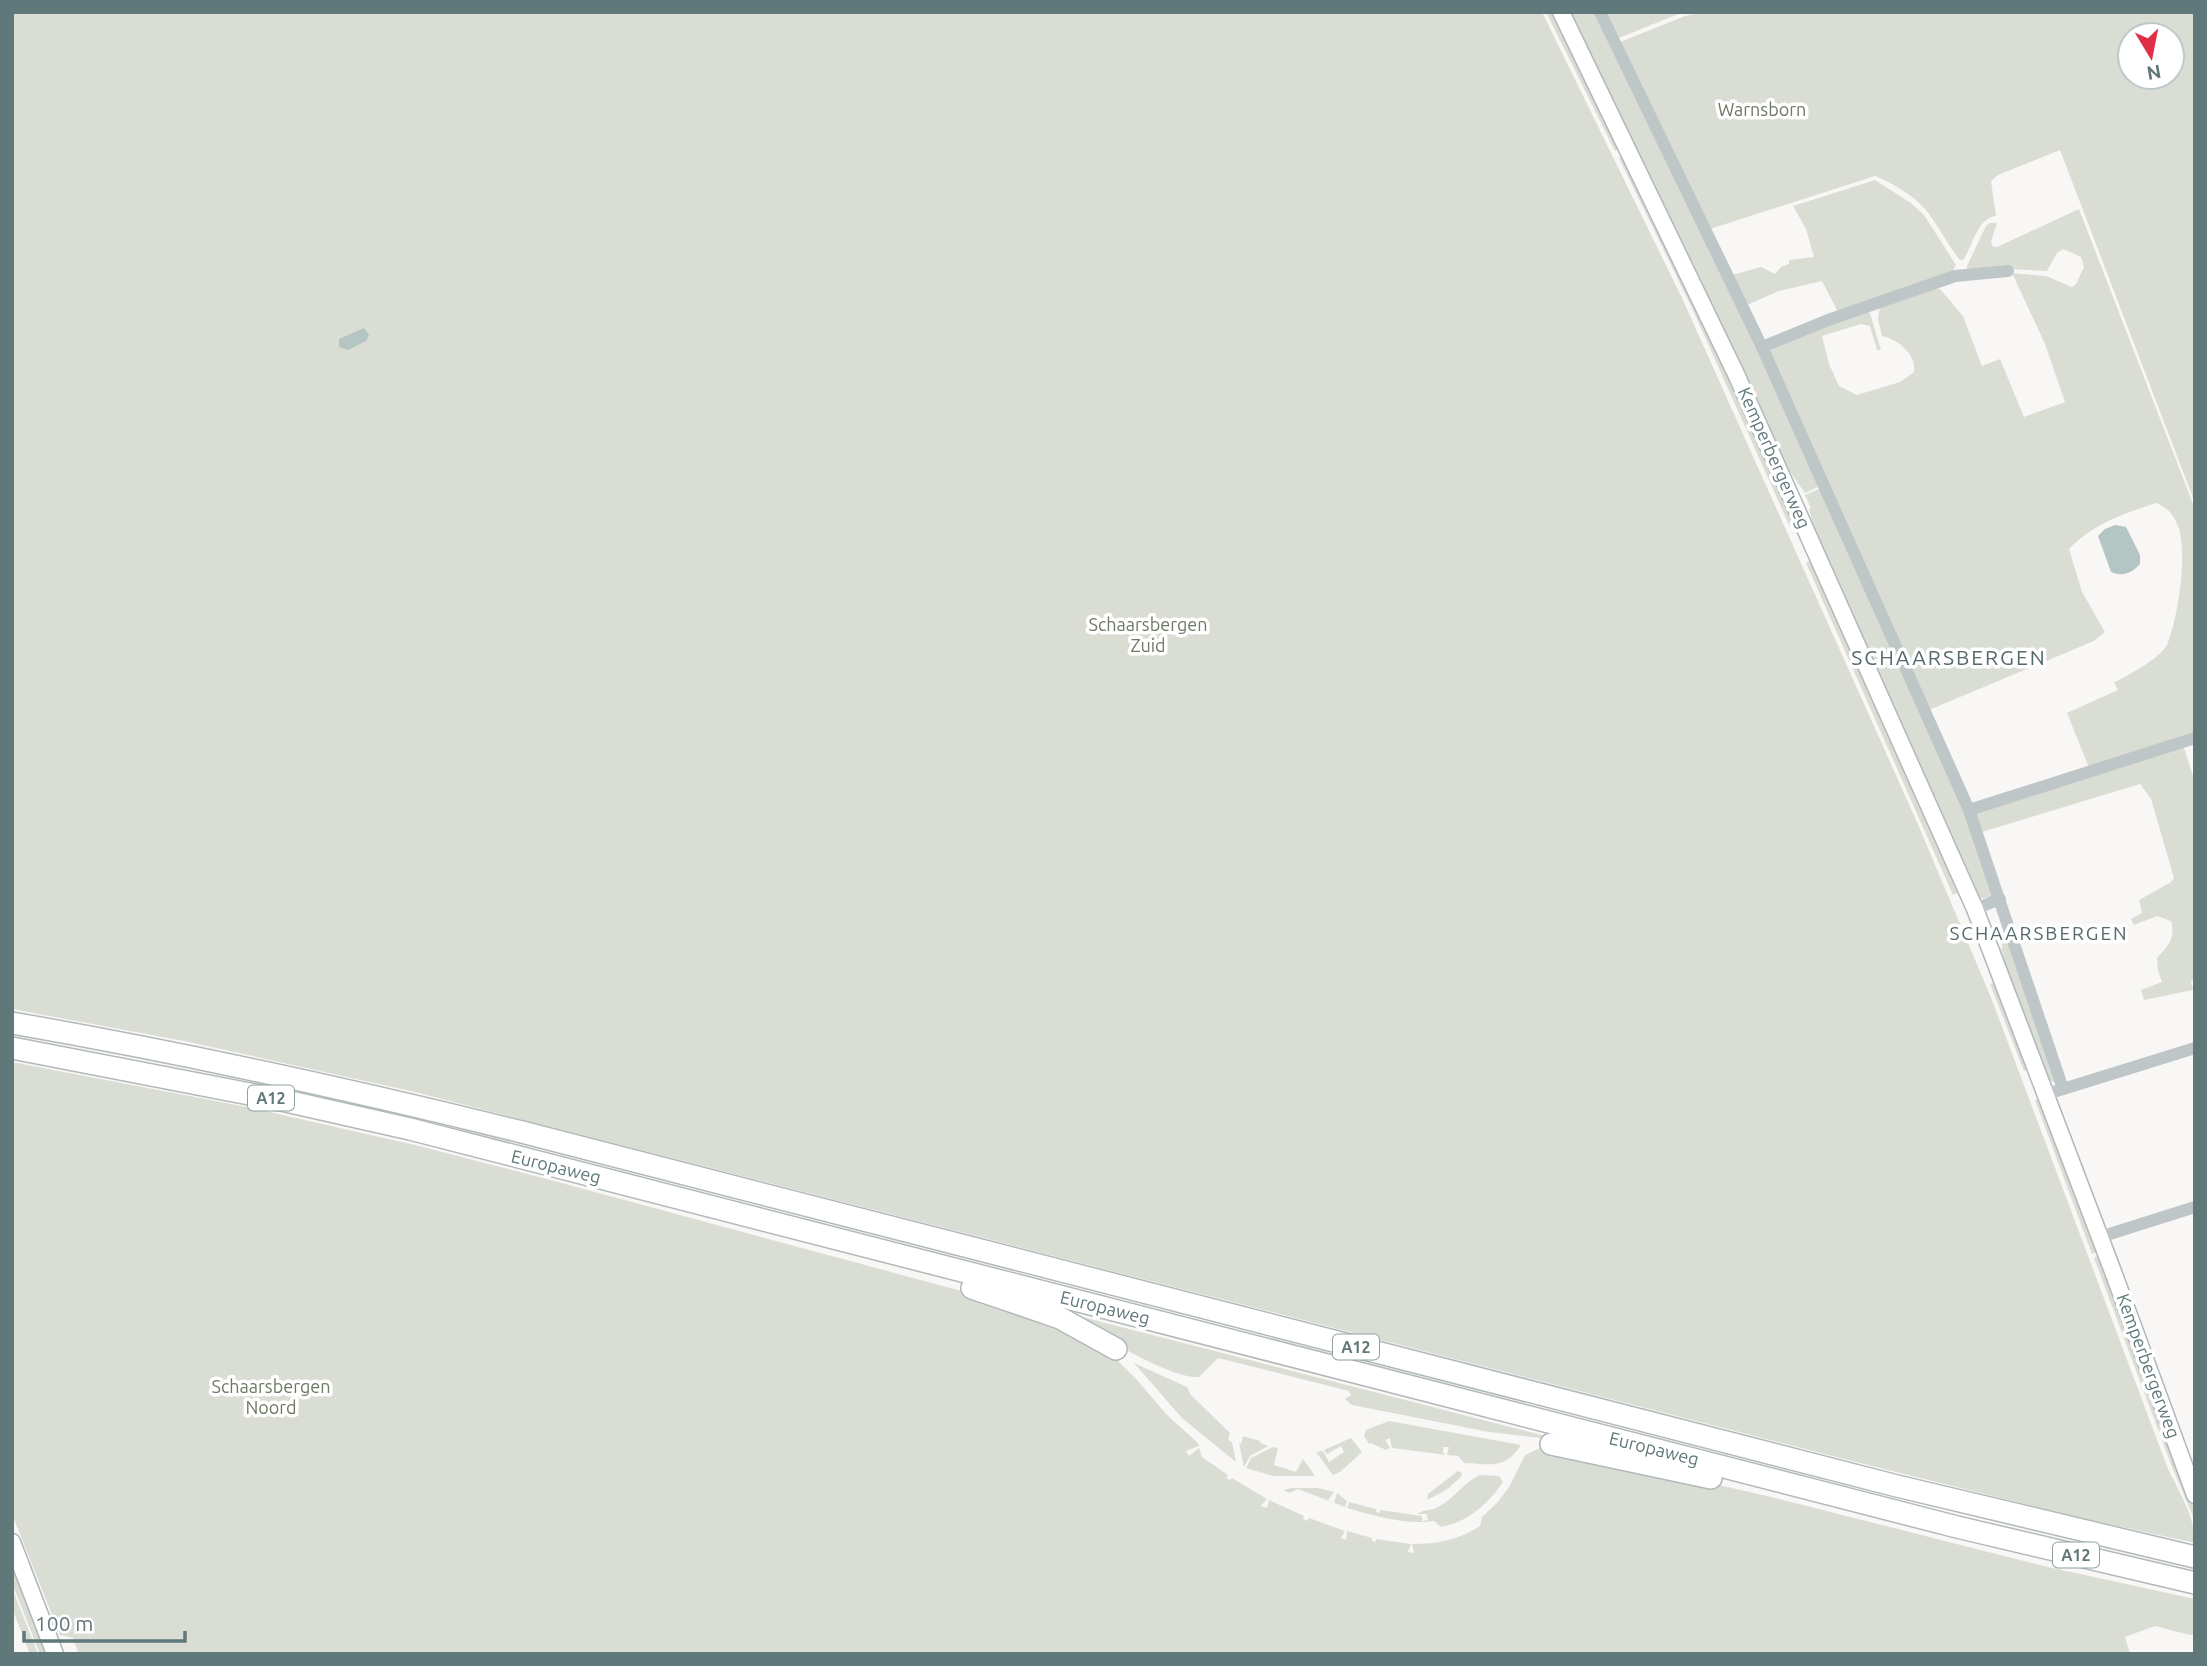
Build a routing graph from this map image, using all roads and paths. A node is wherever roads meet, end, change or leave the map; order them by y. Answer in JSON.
{"nodes":[{"id":1,"x":1562,"y":12,"type":"edge"},
{"id":2,"x":1600,"y":12,"type":"edge"},
{"id":3,"x":2008,"y":271,"type":"dead end"},
{"id":4,"x":1762,"y":347,"type":"junction"},
{"id":5,"x":2195,"y":738,"type":"edge"},
{"id":6,"x":1969,"y":810,"type":"junction"},
{"id":7,"x":2000,"y":899,"type":"junction"},
{"id":8,"x":1975,"y":909,"type":"junction"},
{"id":9,"x":12,"y":1023,"type":"edge"},
{"id":10,"x":12,"y":1048,"type":"edge"},
{"id":11,"x":2195,"y":1048,"type":"edge"},
{"id":12,"x":2063,"y":1089,"type":"junction"},
{"id":13,"x":2047,"y":1094,"type":"junction"},
{"id":14,"x":2195,"y":1207,"type":"edge"},
{"id":15,"x":730,"y":1212,"type":"junction"},
{"id":16,"x":2100,"y":1237,"type":"junction"},
{"id":17,"x":1116,"y":1349,"type":"dead end"},
{"id":18,"x":1551,"y":1444,"type":"dead end"},
{"id":19,"x":2195,"y":1495,"type":"edge"},
{"id":20,"x":1956,"y":1527,"type":"junction"},
{"id":21,"x":12,"y":1542,"type":"edge"},
{"id":22,"x":2193,"y":1557,"type":"edge"},
{"id":23,"x":2195,"y":1583,"type":"edge"},
{"id":24,"x":55,"y":1654,"type":"edge"}],
"edges":[{"from":1,"to":8,"type":"main road","name":"Kemperbergerweg"},
{"from":2,"to":4,"type":"street","name":"Kemperbergerweg"},
{"from":3,"to":4,"type":"street"},
{"from":4,"to":6,"type":"street","name":"Kemperbergerweg"},
{"from":5,"to":6,"type":"street"},
{"from":6,"to":7,"type":"street","name":"Kemperbergerweg"},
{"from":7,"to":8,"type":"street"},
{"from":7,"to":12,"type":"street","name":"Kemperbergerweg"},
{"from":8,"to":13,"type":"main road","name":"Kemperbergerweg"},
{"from":9,"to":22,"type":"highway","name":"Europaweg","number":"A12"},
{"from":10,"to":15,"type":"highway","name":"Europaweg","number":"A12"},
{"from":11,"to":12,"type":"street"},
{"from":12,"to":13,"type":"street"},
{"from":13,"to":16,"type":"main road","name":"Kemperbergerweg"},
{"from":14,"to":16,"type":"street"},
{"from":15,"to":17,"type":"highway","number":"A12"},
{"from":15,"to":20,"type":"highway","name":"Europaweg","number":"A12"},
{"from":16,"to":19,"type":"main road","name":"Kemperbergerweg"},
{"from":18,"to":20,"type":"highway","number":"A12"},
{"from":20,"to":23,"type":"highway","name":"Europaweg","number":"A12"},
{"from":21,"to":24,"type":"main road"}]}
